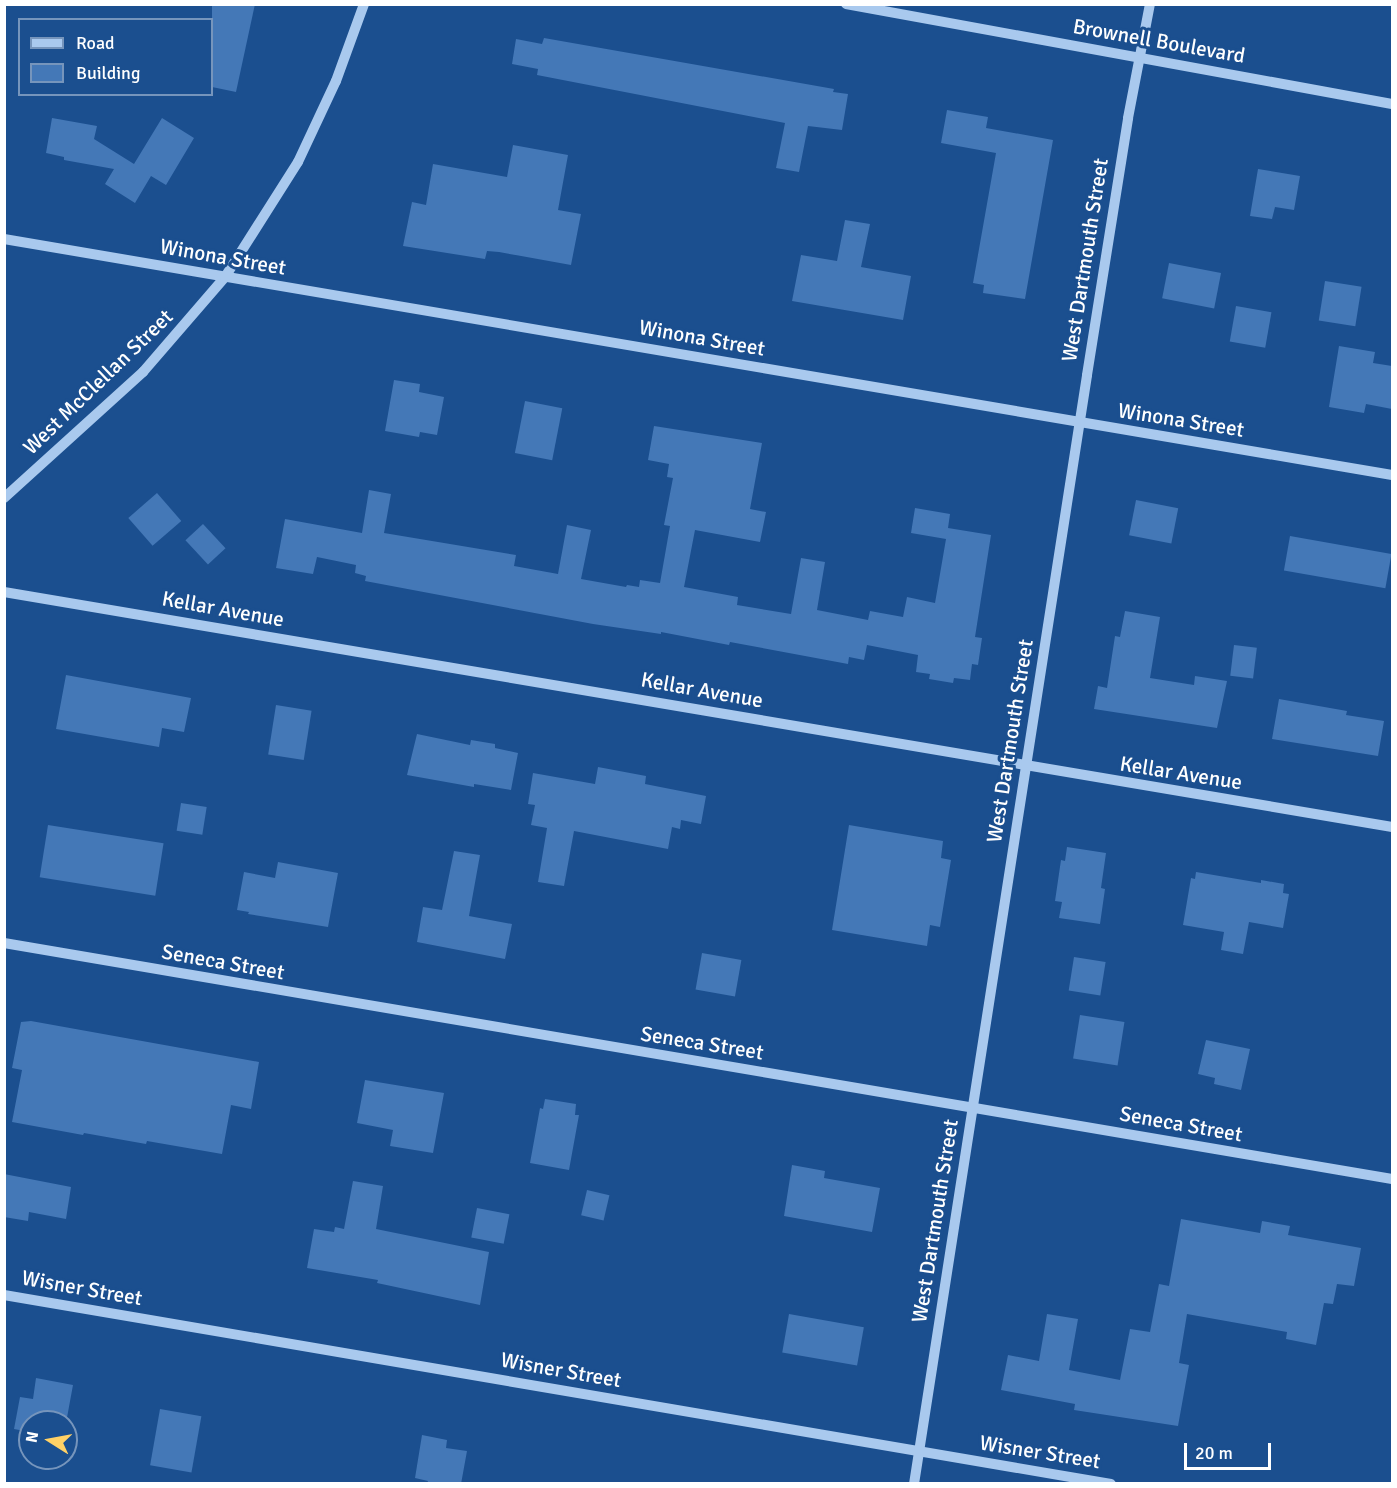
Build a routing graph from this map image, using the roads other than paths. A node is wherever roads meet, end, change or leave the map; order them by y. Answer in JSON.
{"nodes":[{"id":1,"x":364,"y":4,"type":"edge"},
{"id":2,"x":846,"y":4,"type":"edge"},
{"id":3,"x":1150,"y":4,"type":"edge"},
{"id":4,"x":1139,"y":57,"type":"junction"},
{"id":5,"x":1392,"y":104,"type":"edge"},
{"id":6,"x":4,"y":239,"type":"edge"},
{"id":7,"x":225,"y":277,"type":"junction"},
{"id":8,"x":1079,"y":423,"type":"junction"},
{"id":9,"x":1392,"y":475,"type":"edge"},
{"id":10,"x":4,"y":498,"type":"edge"},
{"id":11,"x":4,"y":592,"type":"edge"},
{"id":12,"x":1026,"y":765,"type":"junction"},
{"id":13,"x":1392,"y":827,"type":"edge"},
{"id":14,"x":4,"y":943,"type":"edge"},
{"id":15,"x":972,"y":1108,"type":"junction"},
{"id":16,"x":1392,"y":1179,"type":"edge"},
{"id":17,"x":4,"y":1295,"type":"edge"},
{"id":18,"x":919,"y":1451,"type":"junction"},
{"id":19,"x":914,"y":1484,"type":"edge"},
{"id":20,"x":1111,"y":1484,"type":"edge"}],
"edges":[{"from":1,"to":7,"type":"street","name":"West McClellan Street"},
{"from":2,"to":4,"type":"street","name":"Brownell Boulevard"},
{"from":3,"to":4,"type":"street","name":"West Dartmouth Street"},
{"from":4,"to":5,"type":"street","name":"Brownell Boulevard"},
{"from":4,"to":8,"type":"street","name":"West Dartmouth Street"},
{"from":6,"to":7,"type":"street","name":"Winona Street"},
{"from":7,"to":8,"type":"street","name":"Winona Street"},
{"from":7,"to":10,"type":"street","name":"West McClellan Street"},
{"from":8,"to":9,"type":"street","name":"Winona Street"},
{"from":8,"to":12,"type":"street","name":"West Dartmouth Street"},
{"from":11,"to":12,"type":"street","name":"Kellar Avenue"},
{"from":12,"to":13,"type":"street","name":"Kellar Avenue"},
{"from":12,"to":15,"type":"street","name":"West Dartmouth Street"},
{"from":14,"to":15,"type":"street","name":"Seneca Street"},
{"from":15,"to":16,"type":"street","name":"Seneca Street"},
{"from":15,"to":18,"type":"street","name":"West Dartmouth Street"},
{"from":17,"to":18,"type":"street","name":"Wisner Street"},
{"from":18,"to":19,"type":"street","name":"West Dartmouth Street"},
{"from":18,"to":20,"type":"street","name":"Wisner Street"}]}
